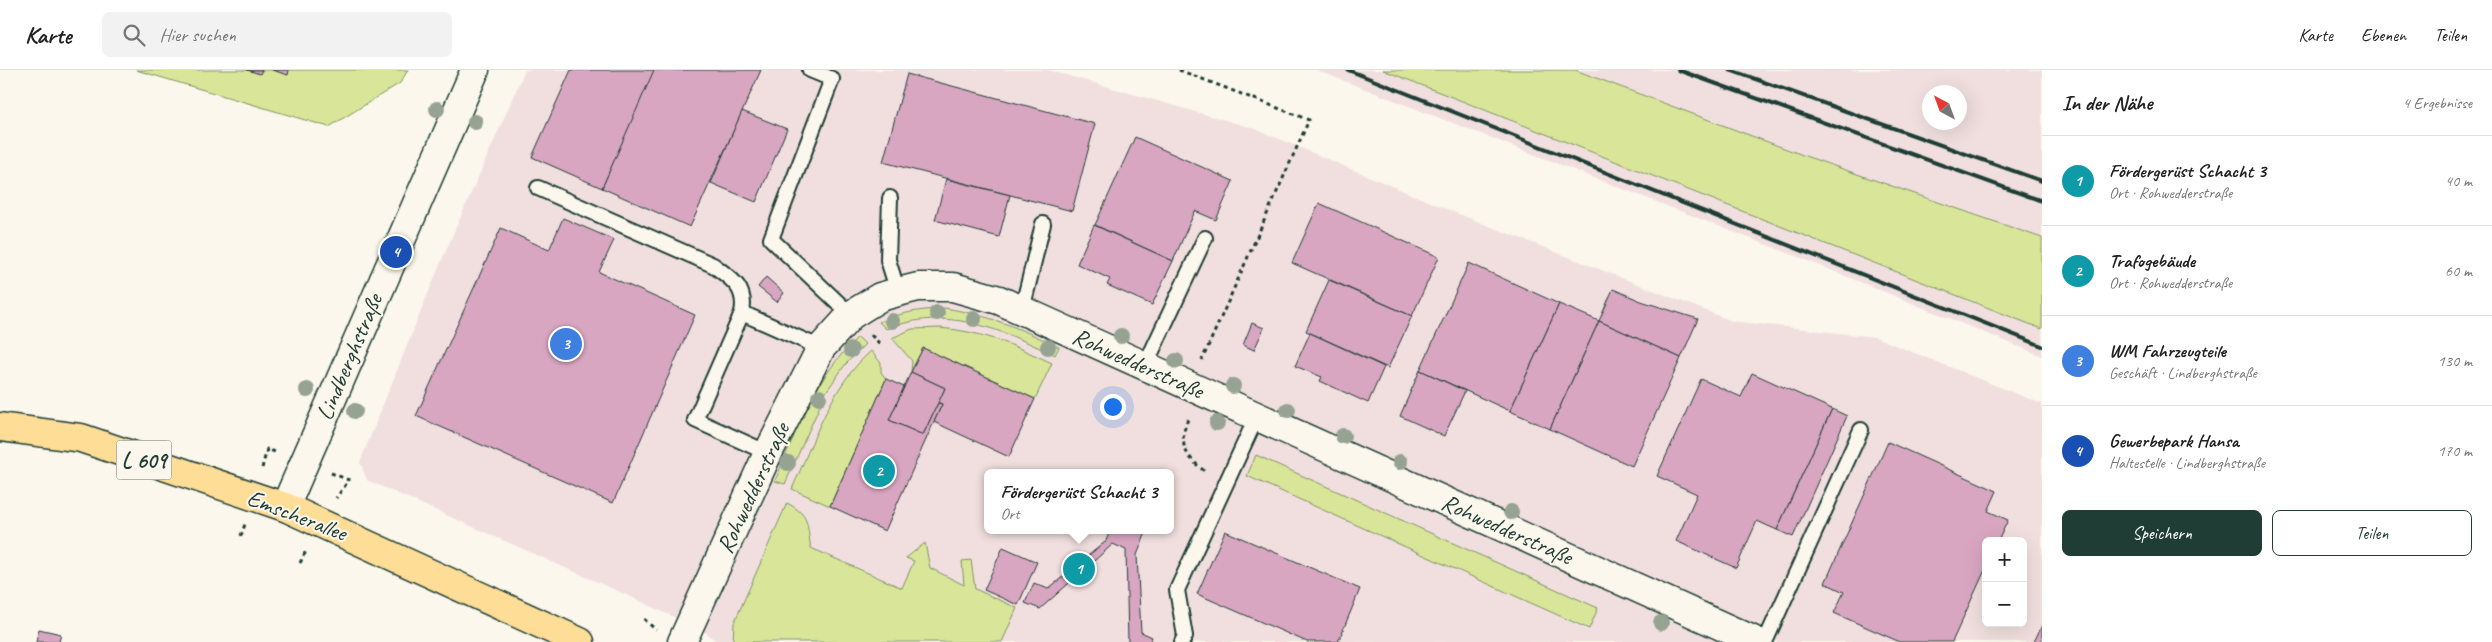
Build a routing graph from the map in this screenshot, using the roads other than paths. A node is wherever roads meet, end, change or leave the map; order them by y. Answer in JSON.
{"nodes":[{"id":1,"x":475,"y":70,"type":"edge"},
{"id":2,"x":810,"y":70,"type":"edge"},
{"id":3,"x":538,"y":188,"type":"dead end"},
{"id":4,"x":890,"y":198,"type":"dead end"},
{"id":5,"x":1043,"y":224,"type":"dead end"},
{"id":6,"x":1205,"y":238,"type":"dead end"},
{"id":7,"x":898,"y":292,"type":"junction"},
{"id":8,"x":1022,"y":310,"type":"junction"},
{"id":9,"x":742,"y":313,"type":"junction"},
{"id":10,"x":851,"y":315,"type":"junction"},
{"id":11,"x":821,"y":348,"type":"junction"},
{"id":12,"x":1145,"y":366,"type":"junction"},
{"id":13,"x":1257,"y":416,"type":"junction"},
{"id":14,"x":0,"y":427,"type":"edge"},
{"id":15,"x":1861,"y":430,"type":"dead end"},
{"id":16,"x":768,"y":452,"type":"junction"},
{"id":17,"x":285,"y":507,"type":"junction"},
{"id":18,"x":580,"y":642,"type":"edge"},
{"id":19,"x":682,"y":642,"type":"edge"},
{"id":20,"x":1182,"y":642,"type":"edge"},
{"id":21,"x":1757,"y":642,"type":"edge"},
{"id":22,"x":1765,"y":642,"type":"edge"}],
"edges":[{"from":1,"to":17,"type":"street","name":"Lindberghstraße"},
{"from":2,"to":10,"type":"lane"},
{"from":3,"to":9,"type":"lane"},
{"from":4,"to":7,"type":"lane"},
{"from":5,"to":8,"type":"lane"},
{"from":6,"to":12,"type":"lane"},
{"from":7,"to":8,"type":"street","name":"Rohwedderstraße"},
{"from":7,"to":10,"type":"street","name":"Rohwedderstraße"},
{"from":8,"to":12,"type":"street","name":"Rohwedderstraße"},
{"from":9,"to":11,"type":"lane"},
{"from":9,"to":16,"type":"lane"},
{"from":10,"to":11,"type":"street","name":"Rohwedderstraße"},
{"from":11,"to":16,"type":"street","name":"Rohwedderstraße"},
{"from":12,"to":13,"type":"street","name":"Rohwedderstraße"},
{"from":13,"to":20,"type":"lane"},
{"from":13,"to":21,"type":"street","name":"Rohwedderstraße"},
{"from":14,"to":17,"type":"main road","name":"Emscherallee","number":"L 609"},
{"from":15,"to":22,"type":"lane"},
{"from":16,"to":19,"type":"street","name":"Rohwedderstraße"},
{"from":17,"to":18,"type":"main road","name":"Emscherallee","number":"L 609"}]}
